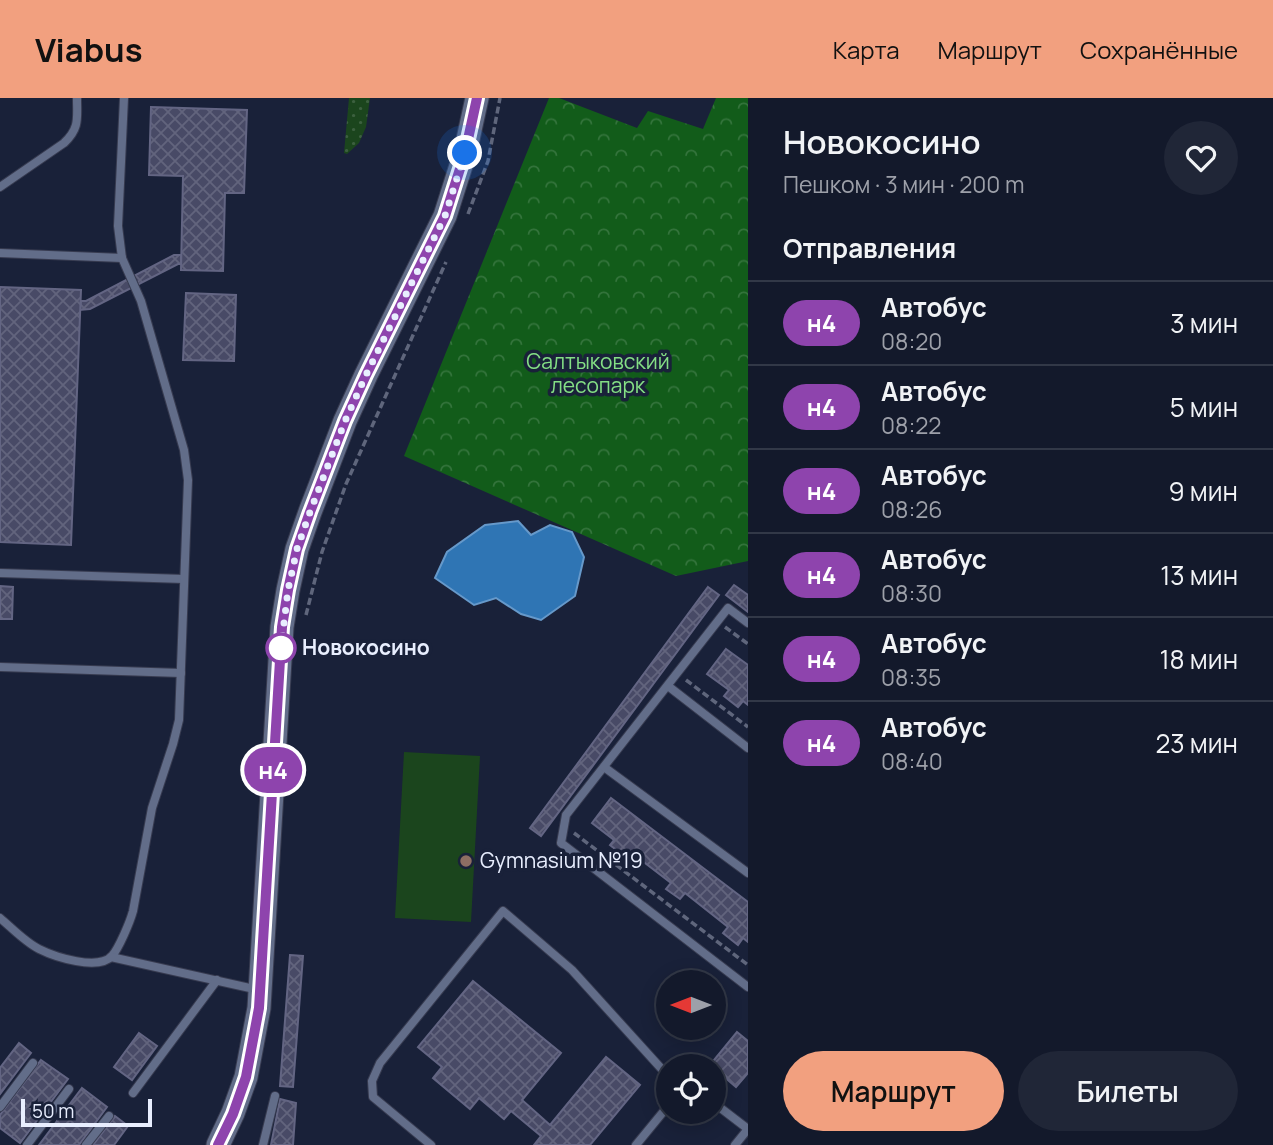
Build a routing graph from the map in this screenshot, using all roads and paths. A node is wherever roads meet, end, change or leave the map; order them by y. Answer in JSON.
{"nodes":[{"id":1,"x":77,"y":98,"type":"edge"},
{"id":2,"x":124,"y":98,"type":"edge"},
{"id":3,"x":477,"y":98,"type":"edge"},
{"id":4,"x":500,"y":98,"type":"edge"},
{"id":5,"x":0,"y":187,"type":"edge"},
{"id":6,"x":465,"y":221,"type":"dead end"},
{"id":7,"x":0,"y":253,"type":"edge"},
{"id":8,"x":122,"y":258,"type":"junction"},
{"id":9,"x":449,"y":258,"type":"dead end"},
{"id":10,"x":0,"y":573,"type":"edge"},
{"id":11,"x":184,"y":579,"type":"junction"},
{"id":12,"x":305,"y":618,"type":"dead end"},
{"id":13,"x":718,"y":621,"type":"junction"},
{"id":14,"x":748,"y":624,"type":"edge"},
{"id":15,"x":748,"y":643,"type":"edge"},
{"id":16,"x":0,"y":667,"type":"edge"},
{"id":17,"x":180,"y":673,"type":"junction"},
{"id":18,"x":678,"y":674,"type":"junction"},
{"id":19,"x":668,"y":686,"type":"junction"},
{"id":20,"x":748,"y":727,"type":"edge"},
{"id":21,"x":748,"y":748,"type":"edge"},
{"id":22,"x":604,"y":767,"type":"junction"},
{"id":23,"x":564,"y":825,"type":"junction"},
{"id":24,"x":748,"y":873,"type":"edge"},
{"id":25,"x":0,"y":918,"type":"edge"},
{"id":26,"x":111,"y":957,"type":"junction"},
{"id":27,"x":748,"y":965,"type":"edge"},
{"id":28,"x":217,"y":980,"type":"junction"},
{"id":29,"x":748,"y":987,"type":"edge"},
{"id":30,"x":260,"y":991,"type":"junction"},
{"id":31,"x":33,"y":1062,"type":"dead end"},
{"id":32,"x":656,"y":1063,"type":"edge"},
{"id":33,"x":69,"y":1088,"type":"dead end"},
{"id":34,"x":133,"y":1093,"type":"dead end"},
{"id":35,"x":275,"y":1096,"type":"dead end"},
{"id":36,"x":0,"y":1107,"type":"edge"},
{"id":37,"x":726,"y":1112,"type":"edge"},
{"id":38,"x":108,"y":1116,"type":"dead end"},
{"id":39,"x":656,"y":1121,"type":"edge"},
{"id":40,"x":27,"y":1145,"type":"edge"},
{"id":41,"x":86,"y":1145,"type":"edge"},
{"id":42,"x":218,"y":1145,"type":"edge"},
{"id":43,"x":263,"y":1145,"type":"edge"},
{"id":44,"x":431,"y":1145,"type":"edge"},
{"id":45,"x":636,"y":1145,"type":"edge"},
{"id":46,"x":735,"y":1145,"type":"edge"}],
"edges":[{"from":1,"to":5,"type":"lane"},
{"from":2,"to":8,"type":"lane"},
{"from":3,"to":30,"type":"street"},
{"from":4,"to":6,"type":"path"},
{"from":7,"to":8,"type":"lane"},
{"from":8,"to":11,"type":"lane"},
{"from":9,"to":12,"type":"path"},
{"from":10,"to":11,"type":"lane"},
{"from":11,"to":17,"type":"lane"},
{"from":13,"to":14,"type":"lane"},
{"from":13,"to":15,"type":"path"},
{"from":13,"to":18,"type":"lane"},
{"from":16,"to":17,"type":"lane"},
{"from":17,"to":26,"type":"lane"},
{"from":18,"to":19,"type":"lane"},
{"from":18,"to":20,"type":"path"},
{"from":19,"to":21,"type":"lane"},
{"from":19,"to":22,"type":"lane"},
{"from":22,"to":23,"type":"lane"},
{"from":22,"to":24,"type":"lane"},
{"from":23,"to":27,"type":"path"},
{"from":23,"to":29,"type":"lane"},
{"from":25,"to":26,"type":"lane"},
{"from":26,"to":28,"type":"lane"},
{"from":28,"to":30,"type":"lane"},
{"from":28,"to":34,"type":"lane"},
{"from":30,"to":42,"type":"street"},
{"from":31,"to":36,"type":"lane"},
{"from":32,"to":44,"type":"lane"},
{"from":33,"to":40,"type":"lane"},
{"from":35,"to":43,"type":"lane"},
{"from":37,"to":46,"type":"lane"},
{"from":38,"to":41,"type":"lane"},
{"from":39,"to":45,"type":"lane"}]}
